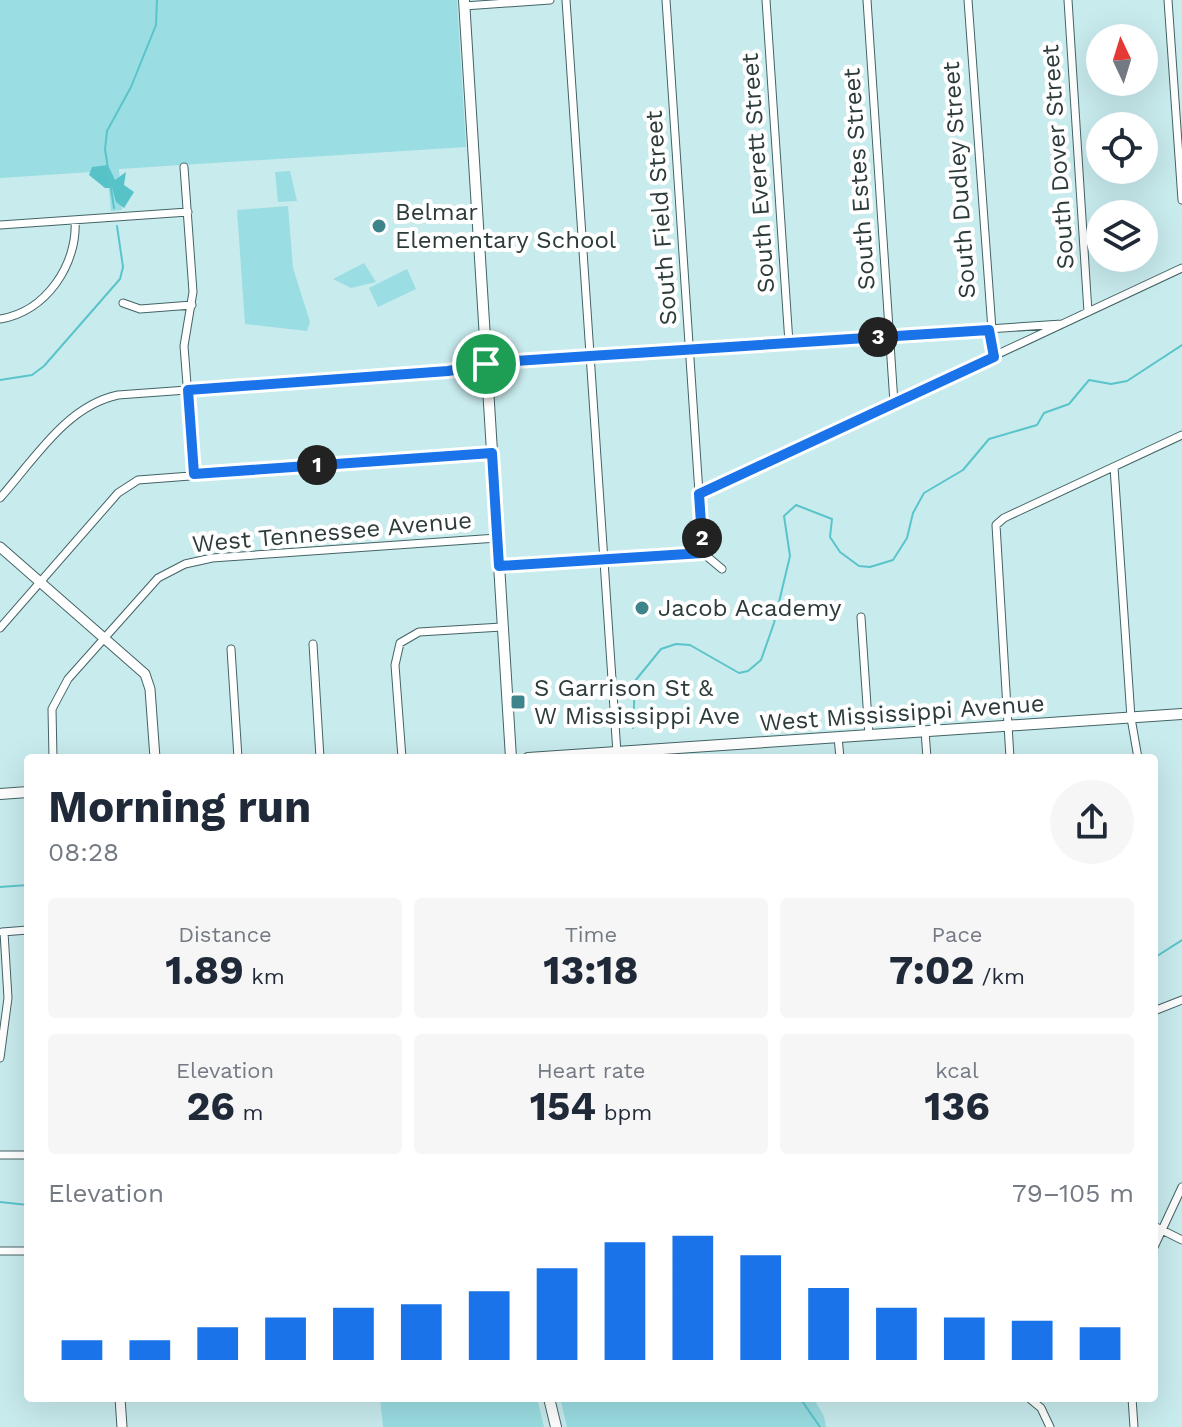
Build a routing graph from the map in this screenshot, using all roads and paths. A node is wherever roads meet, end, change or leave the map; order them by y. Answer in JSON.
{"nodes":[{"id":1,"x":550,"y":0,"type":"edge"},
{"id":2,"x":566,"y":0,"type":"edge"},
{"id":3,"x":666,"y":0,"type":"edge"},
{"id":4,"x":766,"y":0,"type":"edge"},
{"id":5,"x":867,"y":0,"type":"edge"},
{"id":6,"x":968,"y":0,"type":"edge"},
{"id":7,"x":1068,"y":0,"type":"edge"},
{"id":8,"x":1168,"y":0,"type":"edge"},
{"id":9,"x":464,"y":3,"type":"edge"},
{"id":10,"x":184,"y":167,"type":"dead end"},
{"id":11,"x":1182,"y":200,"type":"edge"},
{"id":12,"x":188,"y":212,"type":"junction"},
{"id":13,"x":75,"y":220,"type":"junction"},
{"id":14,"x":0,"y":225,"type":"edge"},
{"id":15,"x":1182,"y":268,"type":"edge"},
{"id":16,"x":123,"y":303,"type":"dead end"},
{"id":17,"x":192,"y":305,"type":"junction"},
{"id":18,"x":1088,"y":312,"type":"junction"},
{"id":19,"x":0,"y":319,"type":"edge"},
{"id":20,"x":1062,"y":324,"type":"junction"},
{"id":21,"x":989,"y":330,"type":"junction"},
{"id":22,"x":890,"y":336,"type":"junction"},
{"id":23,"x":789,"y":343,"type":"junction"},
{"id":24,"x":690,"y":349,"type":"junction"},
{"id":25,"x":590,"y":356,"type":"junction"},
{"id":26,"x":994,"y":357,"type":"junction"},
{"id":27,"x":486,"y":364,"type":"junction"},
{"id":28,"x":188,"y":390,"type":"junction"},
{"id":29,"x":894,"y":403,"type":"junction"},
{"id":30,"x":1182,"y":435,"type":"edge"},
{"id":31,"x":492,"y":453,"type":"junction"},
{"id":32,"x":1114,"y":467,"type":"junction"},
{"id":33,"x":194,"y":474,"type":"junction"},
{"id":34,"x":699,"y":494,"type":"junction"},
{"id":35,"x":0,"y":498,"type":"edge"},
{"id":36,"x":497,"y":538,"type":"junction"},
{"id":37,"x":0,"y":547,"type":"edge"},
{"id":38,"x":703,"y":553,"type":"junction"},
{"id":39,"x":604,"y":559,"type":"junction"},
{"id":40,"x":499,"y":566,"type":"junction"},
{"id":41,"x":722,"y":569,"type":"dead end"},
{"id":42,"x":40,"y":582,"type":"junction"},
{"id":43,"x":861,"y":617,"type":"dead end"},
{"id":44,"x":502,"y":627,"type":"junction"},
{"id":45,"x":0,"y":628,"type":"edge"},
{"id":46,"x":104,"y":638,"type":"junction"},
{"id":47,"x":313,"y":644,"type":"dead end"},
{"id":48,"x":231,"y":649,"type":"dead end"},
{"id":49,"x":1182,"y":714,"type":"edge"},
{"id":50,"x":1131,"y":718,"type":"junction"},
{"id":51,"x":1008,"y":726,"type":"junction"},
{"id":52,"x":925,"y":731,"type":"junction"},
{"id":53,"x":869,"y":735,"type":"junction"},
{"id":54,"x":838,"y":737,"type":"junction"},
{"id":55,"x":617,"y":753,"type":"junction"},
{"id":56,"x":683,"y":753,"type":"edge"},
{"id":57,"x":53,"y":754,"type":"edge"},
{"id":58,"x":155,"y":754,"type":"edge"},
{"id":59,"x":238,"y":754,"type":"edge"},
{"id":60,"x":320,"y":754,"type":"edge"},
{"id":61,"x":402,"y":754,"type":"edge"},
{"id":62,"x":511,"y":754,"type":"edge"},
{"id":63,"x":599,"y":754,"type":"edge"},
{"id":64,"x":840,"y":754,"type":"edge"},
{"id":65,"x":927,"y":754,"type":"edge"},
{"id":66,"x":1010,"y":754,"type":"edge"},
{"id":67,"x":1137,"y":754,"type":"edge"},
{"id":68,"x":24,"y":792,"type":"edge"},
{"id":69,"x":0,"y":794,"type":"edge"},
{"id":70,"x":24,"y":930,"type":"edge"},
{"id":71,"x":2,"y":932,"type":"edge"},
{"id":72,"x":1182,"y":1000,"type":"edge"},
{"id":73,"x":1158,"y":1009,"type":"edge"},
{"id":74,"x":0,"y":1058,"type":"edge"},
{"id":75,"x":0,"y":1155,"type":"edge"},
{"id":76,"x":24,"y":1155,"type":"edge"},
{"id":77,"x":1182,"y":1187,"type":"edge"},
{"id":78,"x":1158,"y":1228,"type":"edge"},
{"id":79,"x":1182,"y":1240,"type":"edge"},
{"id":80,"x":0,"y":1251,"type":"edge"},
{"id":81,"x":24,"y":1251,"type":"edge"},
{"id":82,"x":120,"y":1402,"type":"edge"},
{"id":83,"x":550,"y":1402,"type":"edge"},
{"id":84,"x":1034,"y":1402,"type":"edge"},
{"id":85,"x":1132,"y":1402,"type":"edge"},
{"id":86,"x":122,"y":1427,"type":"edge"},
{"id":87,"x":556,"y":1427,"type":"edge"},
{"id":88,"x":1050,"y":1427,"type":"edge"},
{"id":89,"x":1134,"y":1427,"type":"edge"}],
"edges":[{"from":1,"to":9,"type":"street"},
{"from":2,"to":25,"type":"street"},
{"from":3,"to":24,"type":"street","name":"South Field Street"},
{"from":4,"to":23,"type":"street","name":"South Everett Street"},
{"from":5,"to":22,"type":"street","name":"South Estes Street"},
{"from":6,"to":21,"type":"street","name":"South Dudley Street"},
{"from":7,"to":18,"type":"street","name":"South Dover Street"},
{"from":8,"to":11,"type":"street"},
{"from":9,"to":27,"type":"main road"},
{"from":10,"to":12,"type":"street"},
{"from":12,"to":13,"type":"street"},
{"from":12,"to":17,"type":"street"},
{"from":13,"to":14,"type":"street"},
{"from":13,"to":19,"type":"street"},
{"from":15,"to":18,"type":"street"},
{"from":16,"to":17,"type":"street"},
{"from":17,"to":28,"type":"street"},
{"from":18,"to":20,"type":"street"},
{"from":20,"to":21,"type":"street"},
{"from":20,"to":26,"type":"street"},
{"from":21,"to":22,"type":"street"},
{"from":21,"to":26,"type":"street","name":"South Dudley Street"},
{"from":22,"to":23,"type":"street"},
{"from":22,"to":29,"type":"street","name":"South Estes Street"},
{"from":23,"to":24,"type":"street"},
{"from":24,"to":25,"type":"street"},
{"from":24,"to":34,"type":"street","name":"South Field Street"},
{"from":25,"to":27,"type":"street"},
{"from":25,"to":39,"type":"street"},
{"from":26,"to":29,"type":"street"},
{"from":27,"to":28,"type":"street"},
{"from":27,"to":31,"type":"main road"},
{"from":28,"to":33,"type":"street"},
{"from":28,"to":35,"type":"street"},
{"from":29,"to":34,"type":"street"},
{"from":30,"to":32,"type":"street"},
{"from":31,"to":33,"type":"street"},
{"from":31,"to":36,"type":"main road"},
{"from":32,"to":50,"type":"street"},
{"from":32,"to":51,"type":"street"},
{"from":33,"to":42,"type":"street"},
{"from":34,"to":38,"type":"street","name":"South Field Street"},
{"from":36,"to":40,"type":"main road"},
{"from":36,"to":46,"type":"street","name":"West Tennessee Avenue"},
{"from":37,"to":42,"type":"street"},
{"from":38,"to":39,"type":"street"},
{"from":38,"to":41,"type":"street"},
{"from":39,"to":40,"type":"street"},
{"from":39,"to":55,"type":"street"},
{"from":40,"to":44,"type":"main road"},
{"from":42,"to":45,"type":"street"},
{"from":42,"to":46,"type":"street"},
{"from":43,"to":53,"type":"street"},
{"from":44,"to":61,"type":"street"},
{"from":44,"to":62,"type":"main road"},
{"from":46,"to":57,"type":"street","name":"West Tennessee Avenue"},
{"from":46,"to":58,"type":"street"},
{"from":47,"to":60,"type":"street"},
{"from":48,"to":59,"type":"street"},
{"from":49,"to":50,"type":"main road","name":"West Mississippi Avenue"},
{"from":50,"to":51,"type":"main road","name":"West Mississippi Avenue"},
{"from":50,"to":67,"type":"street"},
{"from":51,"to":52,"type":"main road","name":"West Mississippi Avenue"},
{"from":51,"to":66,"type":"street"},
{"from":52,"to":53,"type":"main road","name":"West Mississippi Avenue"},
{"from":52,"to":65,"type":"street"},
{"from":53,"to":54,"type":"main road","name":"West Mississippi Avenue"},
{"from":54,"to":56,"type":"main road","name":"West Mississippi Avenue"},
{"from":54,"to":64,"type":"street"},
{"from":55,"to":56,"type":"main road","name":"West Mississippi Avenue"},
{"from":55,"to":63,"type":"main road","name":"West Mississippi Avenue"},
{"from":68,"to":69,"type":"main road"},
{"from":70,"to":71,"type":"street"},
{"from":71,"to":74,"type":"street"},
{"from":72,"to":73,"type":"street"},
{"from":75,"to":76,"type":"street"},
{"from":77,"to":78,"type":"street"},
{"from":78,"to":79,"type":"street"},
{"from":80,"to":81,"type":"street"},
{"from":82,"to":86,"type":"street"},
{"from":83,"to":87,"type":"main road"},
{"from":84,"to":88,"type":"street"},
{"from":85,"to":89,"type":"street"}]}
